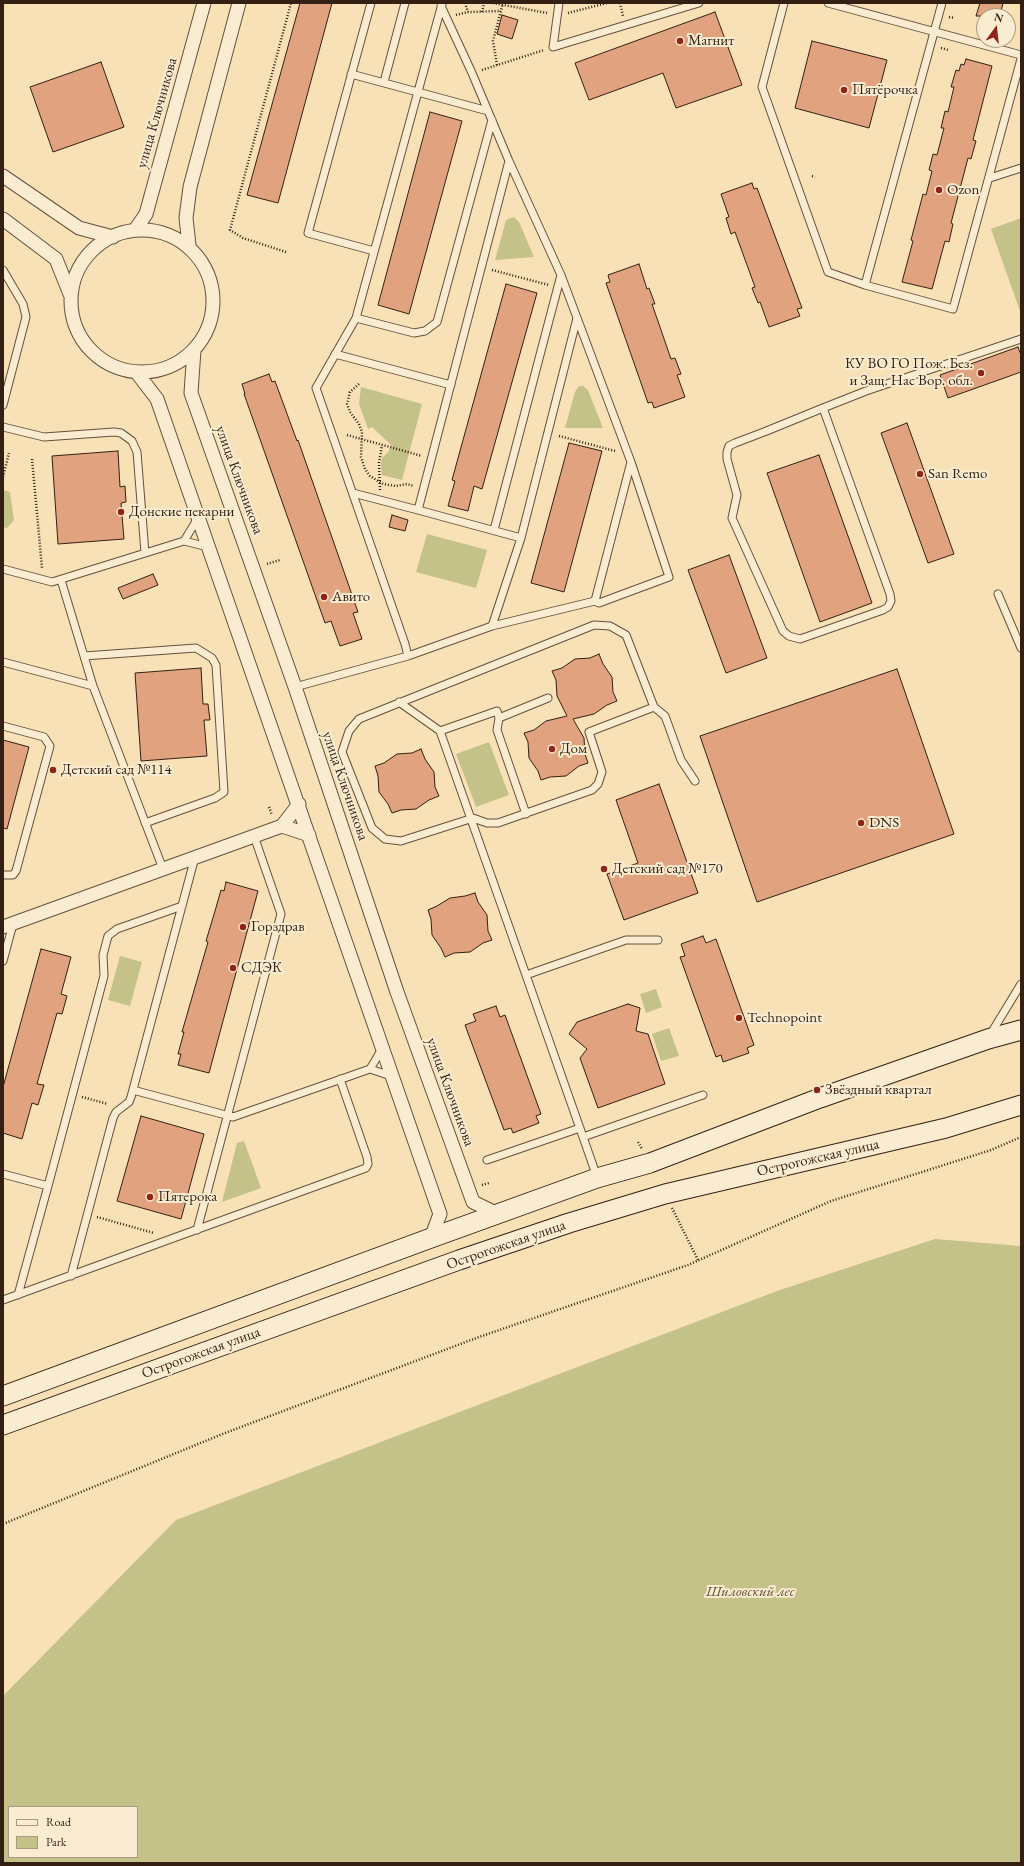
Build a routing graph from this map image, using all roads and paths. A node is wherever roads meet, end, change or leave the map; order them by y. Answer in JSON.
{"nodes":[{"id":1,"x":204,"y":3,"type":"edge"},
{"id":2,"x":239,"y":3,"type":"edge"},
{"id":3,"x":291,"y":3,"type":"edge"},
{"id":4,"x":371,"y":3,"type":"edge"},
{"id":5,"x":405,"y":3,"type":"edge"},
{"id":6,"x":465,"y":3,"type":"edge"},
{"id":7,"x":484,"y":3,"type":"edge"},
{"id":8,"x":492,"y":3,"type":"edge"},
{"id":9,"x":559,"y":3,"type":"edge"},
{"id":10,"x":607,"y":3,"type":"edge"},
{"id":11,"x":699,"y":3,"type":"edge"},
{"id":12,"x":784,"y":3,"type":"edge"},
{"id":13,"x":828,"y":3,"type":"edge"},
{"id":14,"x":942,"y":3,"type":"edge"},
{"id":15,"x":441,"y":4,"type":"edge"},
{"id":16,"x":503,"y":4,"type":"edge"},
{"id":17,"x":501,"y":11,"type":"junction"},
{"id":18,"x":468,"y":12,"type":"junction"},
{"id":19,"x":482,"y":12,"type":"junction"},
{"id":20,"x":557,"y":15,"type":"junction"},
{"id":21,"x":454,"y":16,"type":"dead end"},
{"id":22,"x":934,"y":32,"type":"junction"},
{"id":23,"x":552,"y":47,"type":"junction"},
{"id":24,"x":1021,"y":55,"type":"edge"},
{"id":25,"x":1021,"y":59,"type":"edge"},
{"id":26,"x":496,"y":65,"type":"junction"},
{"id":27,"x":472,"y":73,"type":"junction"},
{"id":28,"x":351,"y":74,"type":"junction"},
{"id":29,"x":384,"y":82,"type":"junction"},
{"id":30,"x":417,"y":92,"type":"junction"},
{"id":31,"x":488,"y":111,"type":"junction"},
{"id":32,"x":492,"y":120,"type":"junction"},
{"id":33,"x":509,"y":161,"type":"junction"},
{"id":34,"x":1021,"y":168,"type":"edge"},
{"id":35,"x":3,"y":176,"type":"edge"},
{"id":36,"x":990,"y":178,"type":"junction"},
{"id":37,"x":3,"y":219,"type":"edge"},
{"id":38,"x":135,"y":230,"type":"junction"},
{"id":39,"x":113,"y":237,"type":"junction"},
{"id":40,"x":188,"y":245,"type":"junction"},
{"id":41,"x":374,"y":251,"type":"junction"},
{"id":42,"x":286,"y":252,"type":"dead end"},
{"id":43,"x":490,"y":269,"type":"dead end"},
{"id":44,"x":3,"y":270,"type":"edge"},
{"id":45,"x":561,"y":275,"type":"junction"},
{"id":46,"x":549,"y":285,"type":"dead end"},
{"id":47,"x":865,"y":286,"type":"junction"},
{"id":48,"x":70,"y":294,"type":"junction"},
{"id":49,"x":356,"y":318,"type":"junction"},
{"id":50,"x":577,"y":318,"type":"junction"},
{"id":51,"x":1021,"y":339,"type":"edge"},
{"id":52,"x":194,"y":350,"type":"junction"},
{"id":53,"x":335,"y":354,"type":"junction"},
{"id":54,"x":137,"y":373,"type":"junction"},
{"id":55,"x":359,"y":384,"type":"dead end"},
{"id":56,"x":451,"y":385,"type":"junction"},
{"id":57,"x":3,"y":405,"type":"edge"},
{"id":58,"x":823,"y":408,"type":"junction"},
{"id":59,"x":3,"y":426,"type":"edge"},
{"id":60,"x":347,"y":435,"type":"dead end"},
{"id":61,"x":559,"y":436,"type":"dead end"},
{"id":62,"x":362,"y":439,"type":"junction"},
{"id":63,"x":382,"y":445,"type":"junction"},
{"id":64,"x":616,"y":451,"type":"dead end"},
{"id":65,"x":9,"y":453,"type":"dead end"},
{"id":66,"x":422,"y":456,"type":"dead end"},
{"id":67,"x":32,"y":459,"type":"dead end"},
{"id":68,"x":632,"y":462,"type":"junction"},
{"id":69,"x":3,"y":477,"type":"edge"},
{"id":70,"x":380,"y":482,"type":"junction"},
{"id":71,"x":414,"y":486,"type":"dead end"},
{"id":72,"x":380,"y":490,"type":"dead end"},
{"id":73,"x":353,"y":493,"type":"junction"},
{"id":74,"x":418,"y":510,"type":"junction"},
{"id":75,"x":198,"y":518,"type":"junction"},
{"id":76,"x":494,"y":530,"type":"junction"},
{"id":77,"x":521,"y":538,"type":"junction"},
{"id":78,"x":184,"y":541,"type":"junction"},
{"id":79,"x":208,"y":546,"type":"junction"},
{"id":80,"x":145,"y":553,"type":"junction"},
{"id":81,"x":280,"y":560,"type":"dead end"},
{"id":82,"x":267,"y":564,"type":"dead end"},
{"id":83,"x":3,"y":569,"type":"edge"},
{"id":84,"x":43,"y":580,"type":"junction"},
{"id":85,"x":62,"y":580,"type":"junction"},
{"id":86,"x":998,"y":594,"type":"dead end"},
{"id":87,"x":595,"y":601,"type":"junction"},
{"id":88,"x":492,"y":626,"type":"junction"},
{"id":89,"x":1021,"y":648,"type":"edge"},
{"id":90,"x":84,"y":656,"type":"junction"},
{"id":91,"x":408,"y":656,"type":"junction"},
{"id":92,"x":3,"y":662,"type":"edge"},
{"id":93,"x":93,"y":686,"type":"junction"},
{"id":94,"x":295,"y":687,"type":"junction"},
{"id":95,"x":548,"y":698,"type":"dead end"},
{"id":96,"x":400,"y":702,"type":"junction"},
{"id":97,"x":654,"y":707,"type":"junction"},
{"id":98,"x":499,"y":718,"type":"junction"},
{"id":99,"x":3,"y":726,"type":"edge"},
{"id":100,"x":440,"y":731,"type":"junction"},
{"id":101,"x":694,"y":781,"type":"dead end"},
{"id":102,"x":299,"y":804,"type":"junction"},
{"id":103,"x":526,"y":814,"type":"junction"},
{"id":104,"x":471,"y":819,"type":"junction"},
{"id":105,"x":145,"y":823,"type":"junction"},
{"id":106,"x":282,"y":826,"type":"junction"},
{"id":107,"x":309,"y":835,"type":"junction"},
{"id":108,"x":254,"y":836,"type":"junction"},
{"id":109,"x":195,"y":857,"type":"junction"},
{"id":110,"x":163,"y":869,"type":"junction"},
{"id":111,"x":3,"y":875,"type":"edge"},
{"id":112,"x":182,"y":906,"type":"junction"},
{"id":113,"x":8,"y":926,"type":"edge"},
{"id":114,"x":658,"y":940,"type":"dead end"},
{"id":115,"x":3,"y":961,"type":"edge"},
{"id":116,"x":526,"y":975,"type":"junction"},
{"id":117,"x":1021,"y":984,"type":"edge"},
{"id":118,"x":1021,"y":1030,"type":"edge"},
{"id":119,"x":988,"y":1039,"type":"junction"},
{"id":120,"x":382,"y":1049,"type":"junction"},
{"id":121,"x":370,"y":1069,"type":"junction"},
{"id":122,"x":391,"y":1076,"type":"junction"},
{"id":123,"x":340,"y":1079,"type":"junction"},
{"id":124,"x":133,"y":1090,"type":"junction"},
{"id":125,"x":72,"y":1094,"type":"junction"},
{"id":126,"x":703,"y":1095,"type":"dead end"},
{"id":127,"x":1021,"y":1105,"type":"edge"},
{"id":128,"x":122,"y":1107,"type":"junction"},
{"id":129,"x":228,"y":1116,"type":"junction"},
{"id":130,"x":580,"y":1128,"type":"junction"},
{"id":131,"x":583,"y":1137,"type":"junction"},
{"id":132,"x":1021,"y":1137,"type":"edge"},
{"id":133,"x":487,"y":1160,"type":"dead end"},
{"id":134,"x":3,"y":1174,"type":"edge"},
{"id":135,"x":597,"y":1178,"type":"junction"},
{"id":136,"x":489,"y":1183,"type":"dead end"},
{"id":137,"x":48,"y":1186,"type":"junction"},
{"id":138,"x":478,"y":1187,"type":"dead end"},
{"id":139,"x":87,"y":1215,"type":"junction"},
{"id":140,"x":500,"y":1215,"type":"junction"},
{"id":141,"x":197,"y":1230,"type":"junction"},
{"id":142,"x":430,"y":1238,"type":"junction"},
{"id":143,"x":162,"y":1243,"type":"junction"},
{"id":144,"x":70,"y":1276,"type":"junction"},
{"id":145,"x":18,"y":1295,"type":"junction"},
{"id":146,"x":3,"y":1300,"type":"edge"},
{"id":147,"x":3,"y":1396,"type":"edge"},
{"id":148,"x":3,"y":1425,"type":"edge"},
{"id":149,"x":3,"y":1524,"type":"edge"}],
"edges":[{"from":1,"to":38,"type":"street","name":"улица Ключникова"},
{"from":2,"to":40,"type":"street"},
{"from":3,"to":42,"type":"path"},
{"from":4,"to":28,"type":"lane"},
{"from":5,"to":29,"type":"lane"},
{"from":6,"to":18,"type":"path"},
{"from":7,"to":19,"type":"path"},
{"from":8,"to":16,"type":"path"},
{"from":9,"to":20,"type":"lane"},
{"from":10,"to":20,"type":"path"},
{"from":11,"to":23,"type":"lane"},
{"from":12,"to":47,"type":"lane"},
{"from":13,"to":22,"type":"lane"},
{"from":14,"to":22,"type":"lane"},
{"from":15,"to":27,"type":"lane"},
{"from":15,"to":30,"type":"lane"},
{"from":16,"to":17,"type":"path"},
{"from":16,"to":20,"type":"path"},
{"from":17,"to":19,"type":"path"},
{"from":17,"to":26,"type":"path"},
{"from":18,"to":19,"type":"path"},
{"from":18,"to":21,"type":"path"},
{"from":20,"to":23,"type":"lane"},
{"from":22,"to":24,"type":"lane"},
{"from":22,"to":47,"type":"lane"},
{"from":23,"to":26,"type":"path"},
{"from":25,"to":36,"type":"lane"},
{"from":26,"to":27,"type":"path"},
{"from":27,"to":31,"type":"lane"},
{"from":28,"to":29,"type":"lane"},
{"from":28,"to":41,"type":"lane"},
{"from":29,"to":30,"type":"lane"},
{"from":30,"to":31,"type":"lane"},
{"from":30,"to":41,"type":"lane"},
{"from":31,"to":32,"type":"lane"},
{"from":32,"to":33,"type":"lane"},
{"from":32,"to":49,"type":"lane"},
{"from":33,"to":45,"type":"lane"},
{"from":33,"to":56,"type":"lane"},
{"from":34,"to":36,"type":"lane"},
{"from":35,"to":39,"type":"street"},
{"from":36,"to":47,"type":"lane"},
{"from":37,"to":48,"type":"street"},
{"from":38,"to":39,"type":"street"},
{"from":38,"to":40,"type":"street"},
{"from":39,"to":48,"type":"street"},
{"from":40,"to":52,"type":"street"},
{"from":41,"to":49,"type":"lane"},
{"from":43,"to":46,"type":"path"},
{"from":44,"to":57,"type":"lane"},
{"from":45,"to":50,"type":"lane"},
{"from":45,"to":76,"type":"lane"},
{"from":48,"to":54,"type":"street"},
{"from":49,"to":53,"type":"lane"},
{"from":50,"to":68,"type":"lane"},
{"from":50,"to":77,"type":"lane"},
{"from":51,"to":58,"type":"lane"},
{"from":52,"to":54,"type":"street"},
{"from":52,"to":94,"type":"street","name":"улица Ключникова"},
{"from":53,"to":56,"type":"lane"},
{"from":53,"to":73,"type":"lane"},
{"from":54,"to":75,"type":"street"},
{"from":55,"to":62,"type":"path"},
{"from":56,"to":74,"type":"lane"},
{"from":58,"to":58,"type":"lane"},
{"from":59,"to":80,"type":"lane"},
{"from":60,"to":62,"type":"path"},
{"from":61,"to":64,"type":"path"},
{"from":62,"to":63,"type":"path"},
{"from":62,"to":70,"type":"path"},
{"from":63,"to":66,"type":"path"},
{"from":63,"to":70,"type":"path"},
{"from":65,"to":69,"type":"path"},
{"from":67,"to":84,"type":"path"},
{"from":68,"to":87,"type":"lane"},
{"from":68,"to":87,"type":"lane"},
{"from":70,"to":71,"type":"path"},
{"from":70,"to":72,"type":"path"},
{"from":73,"to":74,"type":"lane"},
{"from":73,"to":91,"type":"lane"},
{"from":74,"to":76,"type":"lane"},
{"from":75,"to":78,"type":"lane"},
{"from":75,"to":79,"type":"street"},
{"from":76,"to":77,"type":"lane"},
{"from":77,"to":88,"type":"lane"},
{"from":78,"to":79,"type":"lane"},
{"from":78,"to":80,"type":"lane"},
{"from":79,"to":102,"type":"street"},
{"from":80,"to":85,"type":"lane"},
{"from":81,"to":82,"type":"path"},
{"from":83,"to":84,"type":"lane"},
{"from":84,"to":85,"type":"lane"},
{"from":85,"to":90,"type":"lane"},
{"from":86,"to":89,"type":"lane"},
{"from":87,"to":88,"type":"lane"},
{"from":88,"to":91,"type":"lane"},
{"from":90,"to":93,"type":"lane"},
{"from":90,"to":105,"type":"lane"},
{"from":91,"to":94,"type":"lane"},
{"from":92,"to":93,"type":"lane"},
{"from":93,"to":105,"type":"lane"},
{"from":94,"to":140,"type":"street","name":"улица Ключникова"},
{"from":95,"to":98,"type":"lane"},
{"from":96,"to":97,"type":"lane"},
{"from":96,"to":100,"type":"lane"},
{"from":96,"to":104,"type":"lane"},
{"from":97,"to":101,"type":"lane"},
{"from":97,"to":103,"type":"lane"},
{"from":98,"to":100,"type":"lane"},
{"from":98,"to":103,"type":"lane"},
{"from":99,"to":111,"type":"lane"},
{"from":100,"to":104,"type":"lane"},
{"from":102,"to":106,"type":"street"},
{"from":102,"to":107,"type":"street"},
{"from":103,"to":104,"type":"lane"},
{"from":104,"to":116,"type":"lane"},
{"from":105,"to":110,"type":"lane"},
{"from":106,"to":107,"type":"street"},
{"from":106,"to":108,"type":"street"},
{"from":107,"to":120,"type":"street"},
{"from":108,"to":109,"type":"street"},
{"from":108,"to":129,"type":"lane"},
{"from":109,"to":110,"type":"street"},
{"from":109,"to":112,"type":"lane"},
{"from":110,"to":113,"type":"street"},
{"from":112,"to":124,"type":"lane"},
{"from":112,"to":125,"type":"lane"},
{"from":113,"to":115,"type":"lane"},
{"from":114,"to":116,"type":"lane"},
{"from":116,"to":130,"type":"lane"},
{"from":117,"to":119,"type":"lane"},
{"from":118,"to":119,"type":"street"},
{"from":119,"to":135,"type":"street"},
{"from":120,"to":121,"type":"lane"},
{"from":120,"to":122,"type":"street"},
{"from":121,"to":122,"type":"lane"},
{"from":121,"to":123,"type":"lane"},
{"from":122,"to":142,"type":"street"},
{"from":123,"to":129,"type":"lane"},
{"from":123,"to":141,"type":"lane"},
{"from":124,"to":128,"type":"lane"},
{"from":124,"to":129,"type":"lane"},
{"from":125,"to":128,"type":"path"},
{"from":125,"to":137,"type":"lane"},
{"from":126,"to":131,"type":"lane"},
{"from":127,"to":148,"type":"street","name":"Острогожская улица"},
{"from":128,"to":139,"type":"lane"},
{"from":129,"to":141,"type":"lane"},
{"from":130,"to":131,"type":"lane"},
{"from":130,"to":133,"type":"lane"},
{"from":131,"to":135,"type":"lane"},
{"from":132,"to":149,"type":"path"},
{"from":134,"to":137,"type":"lane"},
{"from":135,"to":140,"type":"street"},
{"from":136,"to":138,"type":"path"},
{"from":137,"to":145,"type":"lane"},
{"from":139,"to":143,"type":"path"},
{"from":139,"to":144,"type":"lane"},
{"from":140,"to":142,"type":"street"},
{"from":141,"to":143,"type":"lane"},
{"from":142,"to":147,"type":"street"},
{"from":143,"to":144,"type":"lane"},
{"from":144,"to":145,"type":"lane"},
{"from":145,"to":146,"type":"lane"}]}
